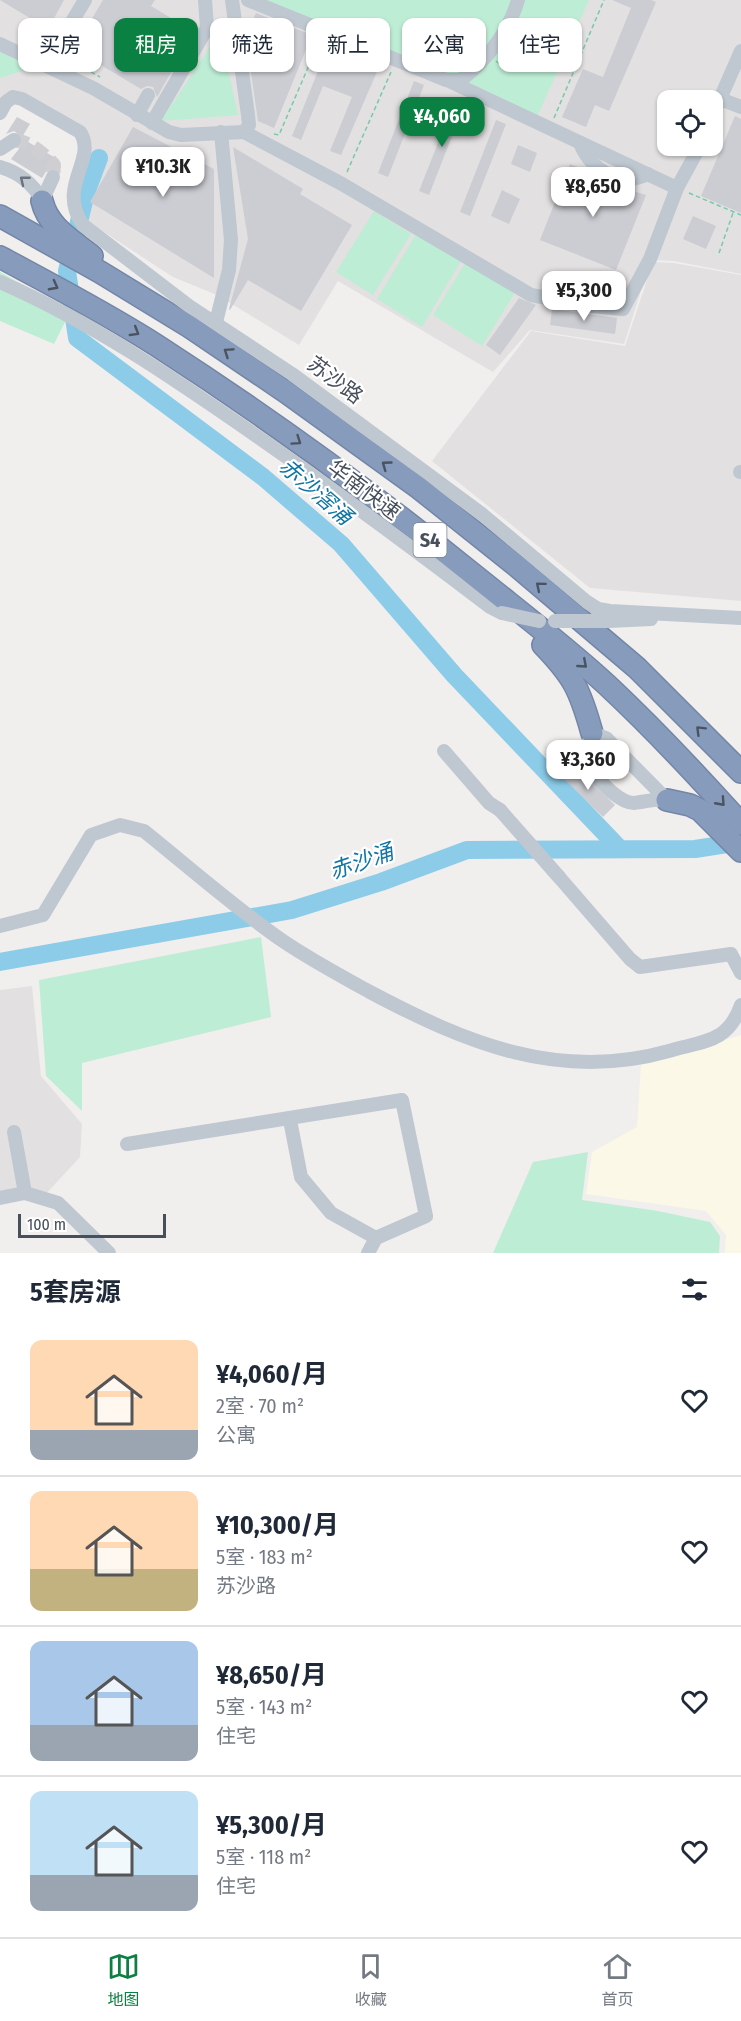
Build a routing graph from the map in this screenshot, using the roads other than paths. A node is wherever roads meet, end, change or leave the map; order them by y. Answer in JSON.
{"nodes":[{"id":1,"x":85,"y":0,"type":"edge"},
{"id":2,"x":205,"y":0,"type":"edge"},
{"id":3,"x":232,"y":0,"type":"edge"},
{"id":4,"x":248,"y":0,"type":"edge"},
{"id":5,"x":518,"y":0,"type":"edge"},
{"id":6,"x":74,"y":18,"type":"edge"},
{"id":7,"x":0,"y":44,"type":"edge"},
{"id":8,"x":741,"y":51,"type":"edge"},
{"id":9,"x":18,"y":52,"type":"edge"},
{"id":10,"x":60,"y":72,"type":"edge"},
{"id":11,"x":446,"y":80,"type":"junction"},
{"id":12,"x":723,"y":92,"type":"edge"},
{"id":13,"x":148,"y":95,"type":"dead end"},
{"id":14,"x":723,"y":100,"type":"edge"},
{"id":15,"x":741,"y":107,"type":"edge"},
{"id":16,"x":0,"y":113,"type":"edge"},
{"id":17,"x":137,"y":115,"type":"junction"},
{"id":18,"x":152,"y":123,"type":"junction"},
{"id":19,"x":246,"y":129,"type":"junction"},
{"id":20,"x":221,"y":132,"type":"junction"},
{"id":21,"x":14,"y":140,"type":"dead end"},
{"id":22,"x":0,"y":149,"type":"edge"},
{"id":23,"x":695,"y":156,"type":"edge"},
{"id":24,"x":0,"y":167,"type":"edge"},
{"id":25,"x":53,"y":177,"type":"tunnel mouth"},
{"id":26,"x":677,"y":188,"type":"junction"},
{"id":27,"x":43,"y":208,"type":"junction"},
{"id":28,"x":0,"y":216,"type":"edge"},
{"id":29,"x":0,"y":257,"type":"edge"},
{"id":30,"x":101,"y":268,"type":"junction"},
{"id":31,"x":0,"y":282,"type":"edge"},
{"id":32,"x":79,"y":310,"type":"junction"},
{"id":33,"x":216,"y":322,"type":"junction"},
{"id":34,"x":476,"y":576,"type":"junction"},
{"id":35,"x":685,"y":615,"type":"junction"},
{"id":36,"x":741,"y":618,"type":"edge"},
{"id":37,"x":592,"y":733,"type":"junction"},
{"id":38,"x":444,"y":751,"type":"dead end"},
{"id":39,"x":741,"y":772,"type":"edge"},
{"id":40,"x":667,"y":801,"type":"junction"},
{"id":41,"x":740,"y":823,"type":"edge"},
{"id":42,"x":741,"y":851,"type":"edge"},
{"id":43,"x":0,"y":926,"type":"edge"},
{"id":44,"x":741,"y":973,"type":"edge"},
{"id":45,"x":741,"y":1005,"type":"edge"},
{"id":46,"x":290,"y":1120,"type":"junction"},
{"id":47,"x":14,"y":1132,"type":"dead end"},
{"id":48,"x":127,"y":1144,"type":"dead end"},
{"id":49,"x":25,"y":1193,"type":"junction"},
{"id":50,"x":0,"y":1198,"type":"edge"},
{"id":51,"x":376,"y":1238,"type":"junction"},
{"id":52,"x":109,"y":1253,"type":"edge"},
{"id":53,"x":368,"y":1253,"type":"edge"}],
"edges":[{"from":1,"to":6,"type":"street"},
{"from":2,"to":18,"type":"street"},
{"from":3,"to":19,"type":"street"},
{"from":4,"to":11,"type":"street"},
{"from":5,"to":11,"type":"street"},
{"from":7,"to":9,"type":"street"},
{"from":8,"to":12,"type":"street"},
{"from":10,"to":17,"type":"street"},
{"from":11,"to":26,"type":"street"},
{"from":13,"to":17,"type":"street"},
{"from":14,"to":15,"type":"street"},
{"from":16,"to":33,"type":"street","name":"苏沙路"},
{"from":17,"to":18,"type":"street"},
{"from":18,"to":20,"type":"street"},
{"from":19,"to":20,"type":"street"},
{"from":19,"to":26,"type":"street"},
{"from":20,"to":33,"type":"street"},
{"from":21,"to":22,"type":"street"},
{"from":23,"to":26,"type":"street"},
{"from":27,"to":24,"type":"street","one_way":true},
{"from":25,"to":27,"type":"street"},
{"from":27,"to":30,"type":"highway"},
{"from":28,"to":30,"type":"highway","name":"华南快速","number":"S4"},
{"from":29,"to":32,"type":"highway","name":"华南快速","number":"S4","one_way":true},
{"from":39,"to":30,"type":"highway","name":"华南快速","number":"S4","one_way":true},
{"from":31,"to":32,"type":"street"},
{"from":32,"to":34,"type":"highway","name":"华南快速","number":"S4","one_way":true},
{"from":32,"to":35,"type":"street","bridge":true},
{"from":33,"to":35,"type":"street","name":"苏沙路"},
{"from":34,"to":37,"type":"highway"},
{"from":34,"to":41,"type":"highway","name":"华南快速","number":"S4","one_way":true},
{"from":35,"to":36,"type":"street","name":"苏沙路"},
{"from":37,"to":40,"type":"street"},
{"from":37,"to":40,"type":"street"},
{"from":38,"to":44,"type":"street","bridge":true},
{"from":40,"to":42,"type":"highway"},
{"from":43,"to":45,"type":"street"},
{"from":46,"to":48,"type":"street"},
{"from":46,"to":51,"type":"street"},
{"from":46,"to":51,"type":"street"},
{"from":47,"to":49,"type":"street"},
{"from":49,"to":50,"type":"street"},
{"from":49,"to":52,"type":"street"},
{"from":51,"to":53,"type":"street"}]}
